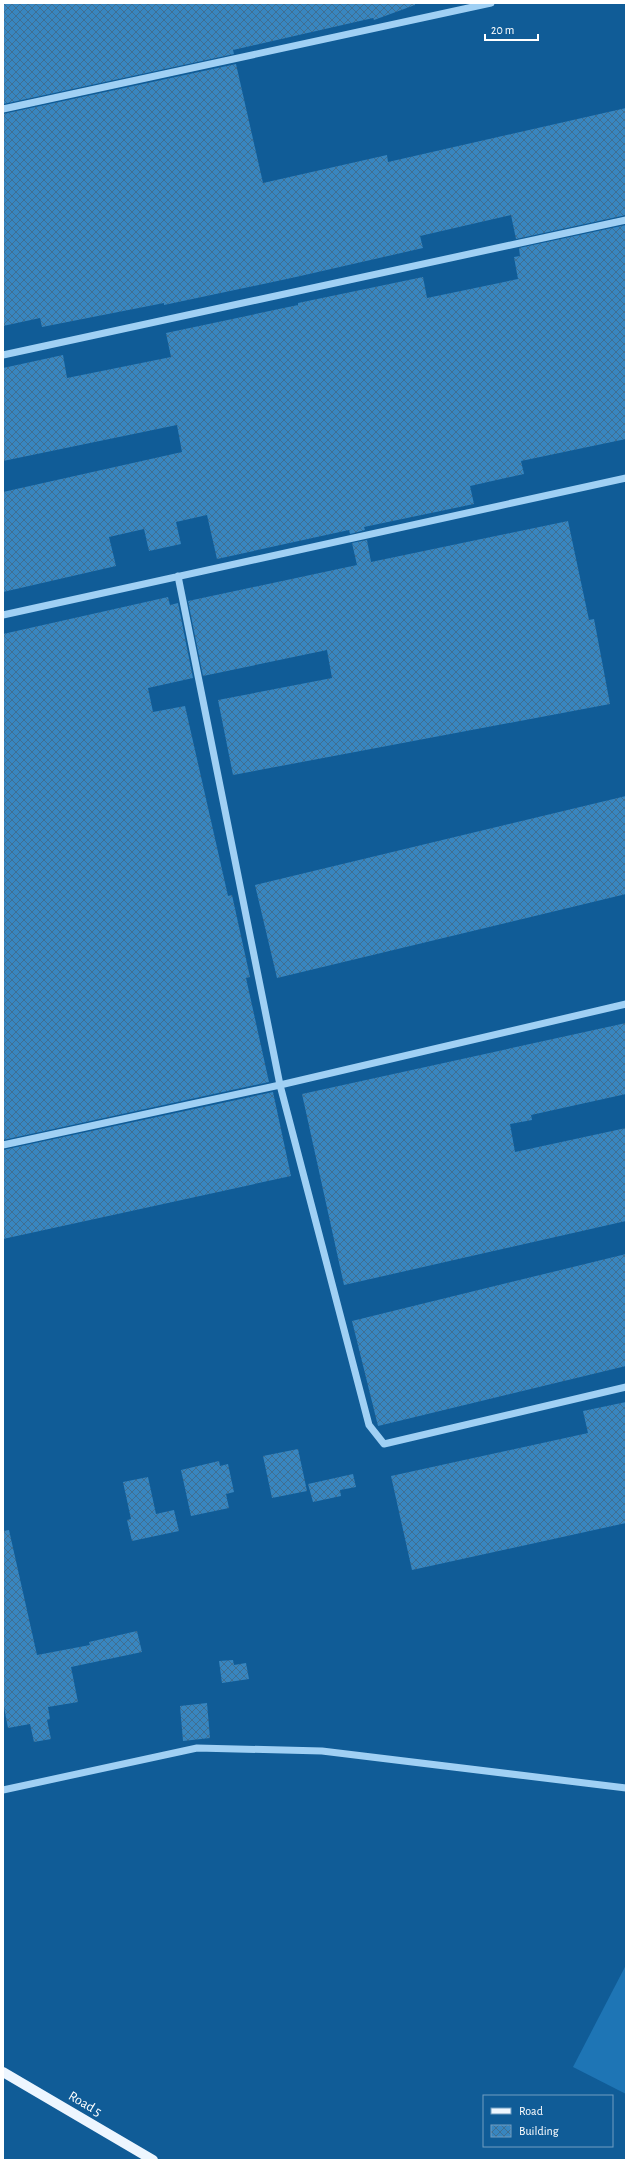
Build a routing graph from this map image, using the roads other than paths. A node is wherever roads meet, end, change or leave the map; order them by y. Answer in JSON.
{"nodes":[{"id":1,"x":491,"y":3,"type":"edge"},
{"id":2,"x":3,"y":109,"type":"edge"},
{"id":3,"x":626,"y":220,"type":"edge"},
{"id":4,"x":3,"y":355,"type":"edge"},
{"id":5,"x":626,"y":478,"type":"edge"},
{"id":6,"x":178,"y":576,"type":"junction"},
{"id":7,"x":3,"y":615,"type":"edge"},
{"id":8,"x":626,"y":1004,"type":"edge"},
{"id":9,"x":280,"y":1084,"type":"junction"},
{"id":10,"x":3,"y":1145,"type":"edge"},
{"id":11,"x":626,"y":1387,"type":"edge"},
{"id":12,"x":626,"y":1788,"type":"edge"},
{"id":13,"x":3,"y":1790,"type":"edge"},
{"id":14,"x":3,"y":2072,"type":"edge"},
{"id":15,"x":153,"y":2160,"type":"edge"}],
"edges":[{"from":1,"to":2,"type":"lane"},
{"from":3,"to":4,"type":"lane"},
{"from":5,"to":6,"type":"lane"},
{"from":6,"to":7,"type":"lane"},
{"from":6,"to":9,"type":"lane"},
{"from":8,"to":9,"type":"lane"},
{"from":9,"to":10,"type":"lane"},
{"from":9,"to":11,"type":"lane"},
{"from":12,"to":13,"type":"lane"},
{"from":14,"to":15,"type":"main road","name":"Road 5"}]}
